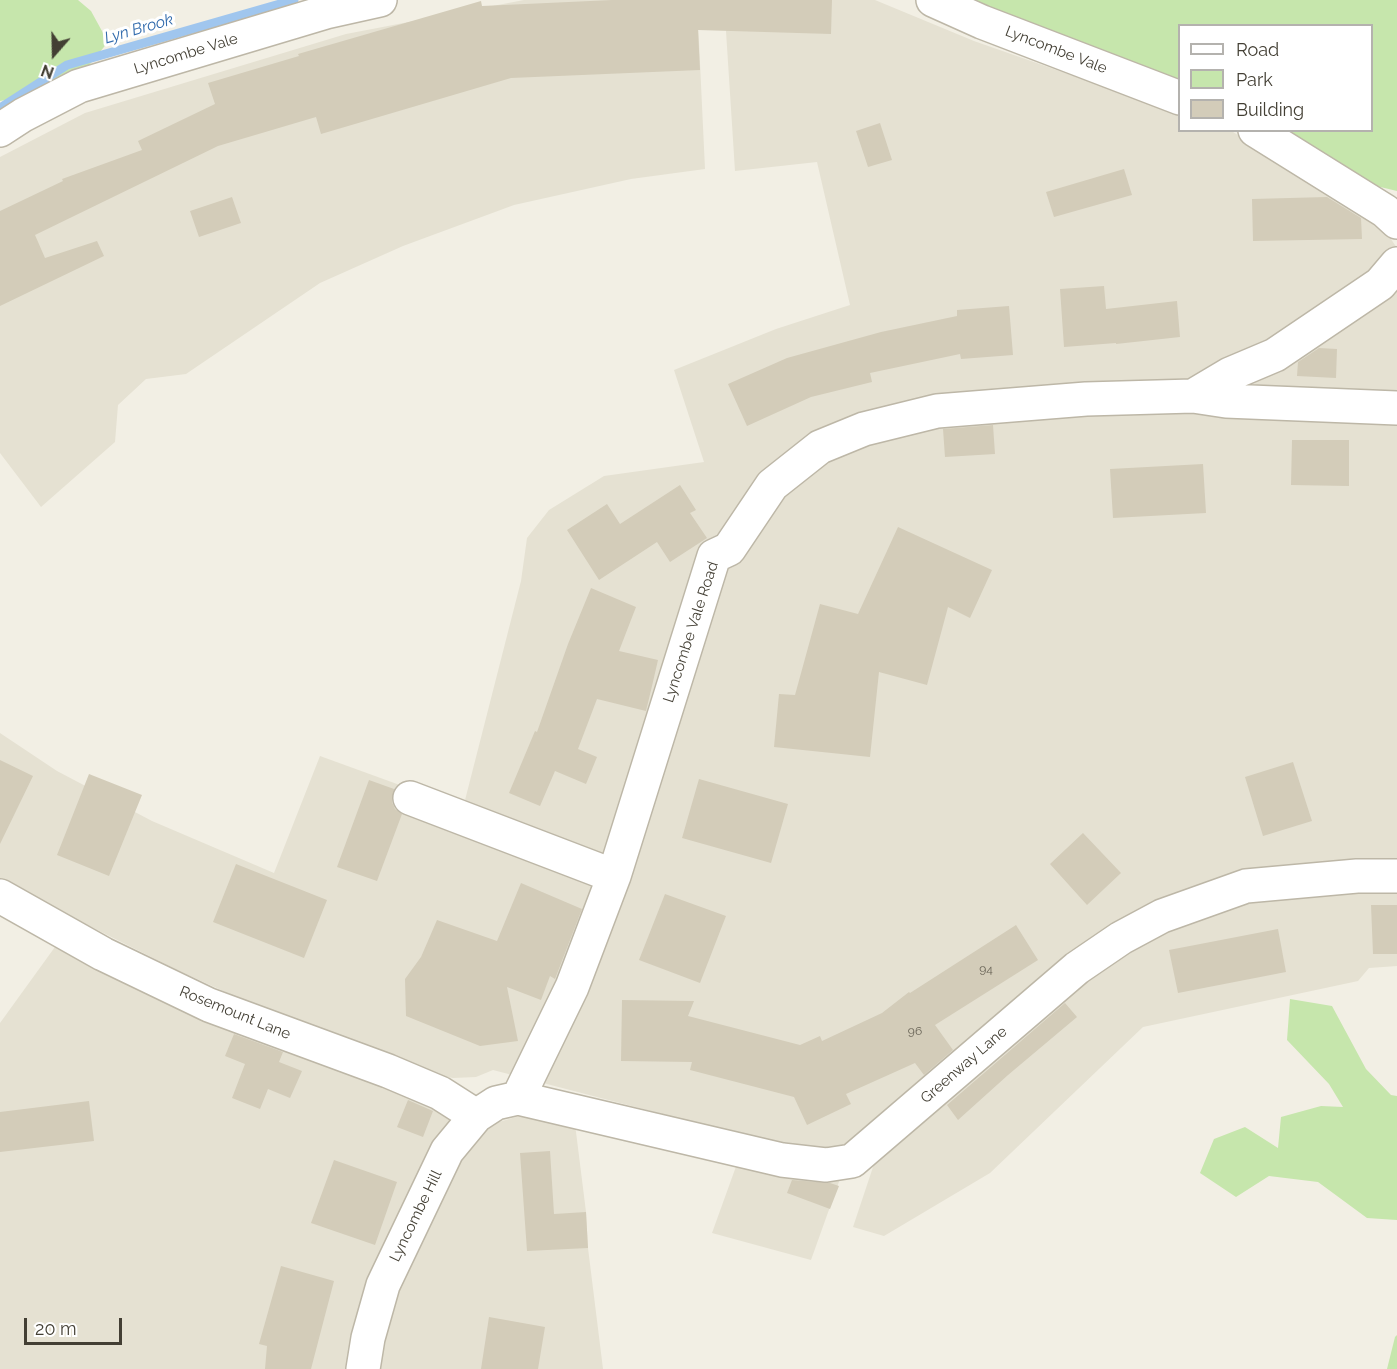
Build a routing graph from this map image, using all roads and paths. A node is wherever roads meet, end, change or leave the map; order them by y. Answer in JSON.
{"nodes":[{"id":1,"x":380,"y":0,"type":"edge"},
{"id":2,"x":933,"y":0,"type":"edge"},
{"id":3,"x":1178,"y":98,"type":"edge"},
{"id":4,"x":0,"y":130,"type":"edge"},
{"id":5,"x":1258,"y":132,"type":"edge"},
{"id":6,"x":1397,"y":222,"type":"edge"},
{"id":7,"x":1397,"y":264,"type":"edge"},
{"id":8,"x":1193,"y":396,"type":"junction"},
{"id":9,"x":1397,"y":408,"type":"edge"},
{"id":10,"x":410,"y":798,"type":"dead end"},
{"id":11,"x":614,"y":876,"type":"junction"},
{"id":12,"x":1397,"y":876,"type":"edge"},
{"id":13,"x":0,"y":896,"type":"edge"},
{"id":14,"x":518,"y":1098,"type":"junction"},
{"id":15,"x":476,"y":1116,"type":"junction"},
{"id":16,"x":363,"y":1369,"type":"edge"}],
"edges":[{"from":1,"to":4,"type":"street","name":"Lyncombe Vale"},
{"from":2,"to":3,"type":"street","name":"Lyncombe Vale"},
{"from":5,"to":6,"type":"street"},
{"from":7,"to":8,"type":"street","name":"Lyncombe Vale Road"},
{"from":8,"to":9,"type":"street"},
{"from":8,"to":11,"type":"street","name":"Lyncombe Vale Road"},
{"from":10,"to":11,"type":"street"},
{"from":11,"to":14,"type":"street","name":"Lyncombe Vale Road"},
{"from":12,"to":14,"type":"street","name":"Greenway Lane"},
{"from":13,"to":15,"type":"street","name":"Rosemount Lane"},
{"from":14,"to":15,"type":"street","name":"Lyncombe Hill"},
{"from":15,"to":16,"type":"street","name":"Lyncombe Hill"}]}
